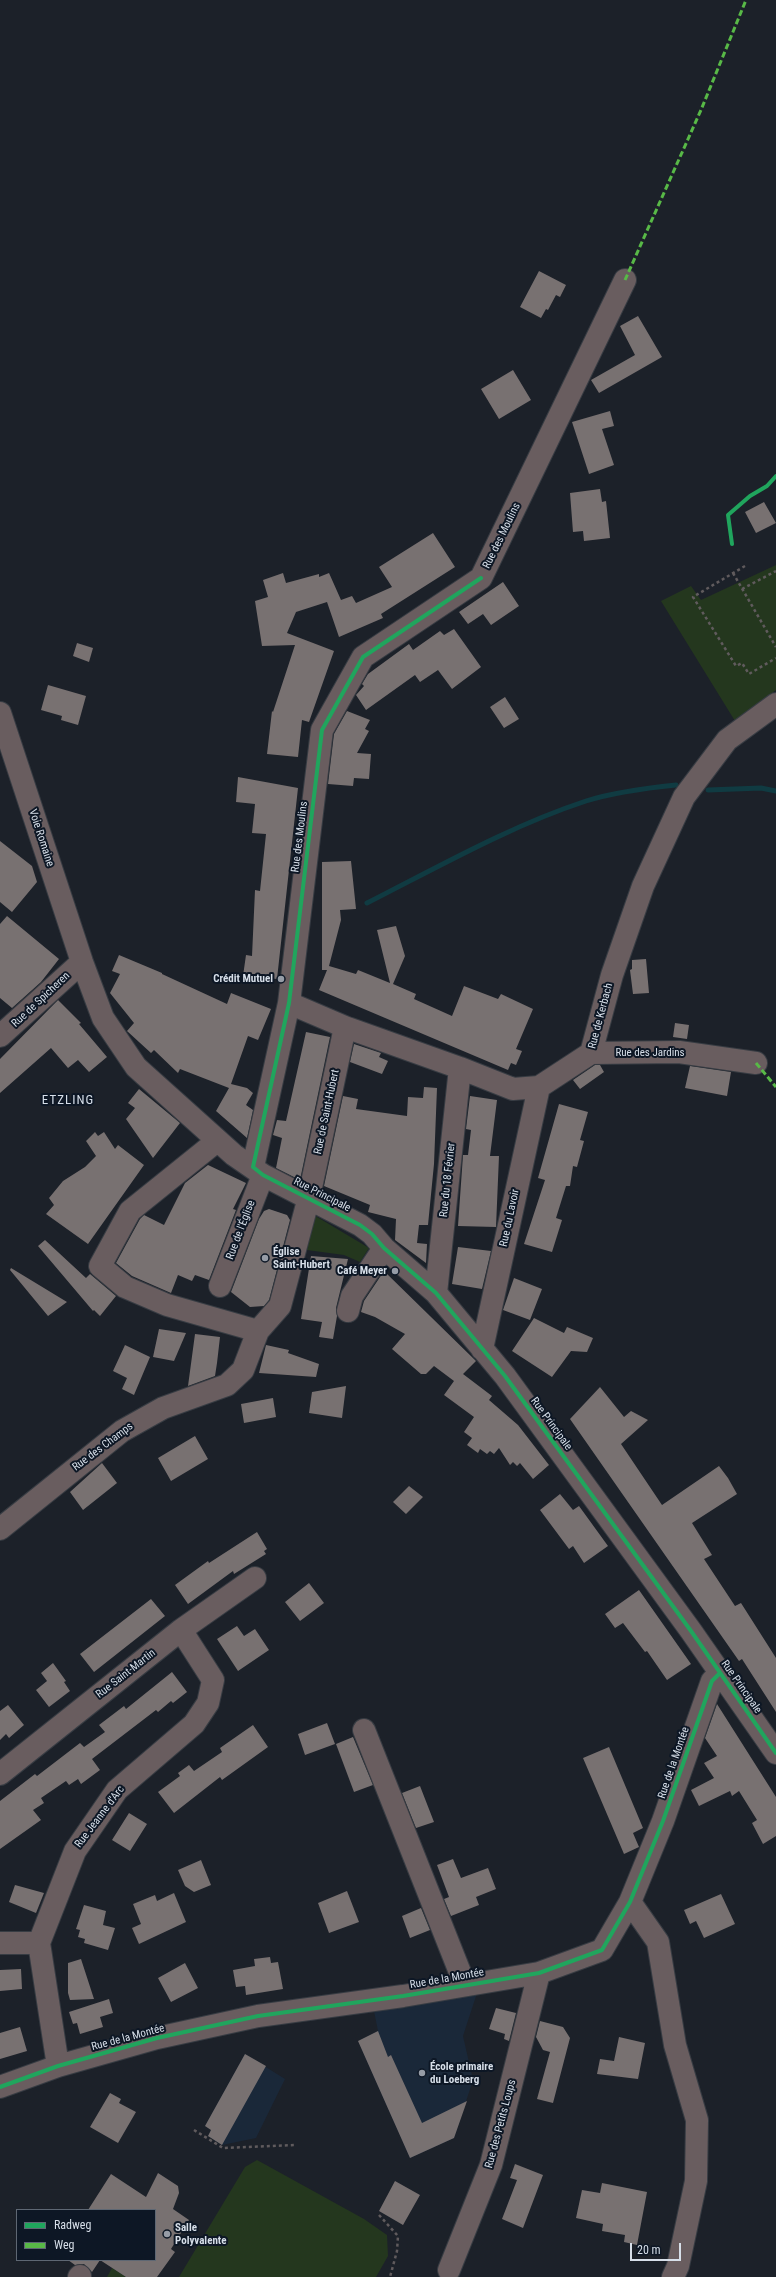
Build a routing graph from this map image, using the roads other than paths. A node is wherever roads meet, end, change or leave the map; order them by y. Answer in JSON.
{"nodes":[{"id":1,"x":625,"y":280,"type":"dead end"},
{"id":2,"x":776,"y":704,"type":"edge"},
{"id":3,"x":0,"y":713,"type":"edge"},
{"id":4,"x":82,"y":962,"type":"junction"},
{"id":5,"x":288,"y":1004,"type":"junction"},
{"id":6,"x":345,"y":1027,"type":"junction"},
{"id":7,"x":0,"y":1036,"type":"edge"},
{"id":8,"x":592,"y":1053,"type":"junction"},
{"id":9,"x":756,"y":1063,"type":"dead end"},
{"id":10,"x":460,"y":1068,"type":"junction"},
{"id":11,"x":539,"y":1087,"type":"junction"},
{"id":12,"x":217,"y":1141,"type":"junction"},
{"id":13,"x":258,"y":1171,"type":"junction"},
{"id":14,"x":309,"y":1197,"type":"junction"},
{"id":15,"x":384,"y":1248,"type":"junction"},
{"id":16,"x":220,"y":1286,"type":"dead end"},
{"id":17,"x":436,"y":1293,"type":"junction"},
{"id":18,"x":348,"y":1311,"type":"dead end"},
{"id":19,"x":258,"y":1331,"type":"junction"},
{"id":20,"x":482,"y":1350,"type":"junction"},
{"id":21,"x":0,"y":1529,"type":"edge"},
{"id":22,"x":256,"y":1578,"type":"dead end"},
{"id":23,"x":181,"y":1630,"type":"junction"},
{"id":24,"x":720,"y":1674,"type":"junction"},
{"id":25,"x":364,"y":1730,"type":"dead end"},
{"id":26,"x":776,"y":1753,"type":"edge"},
{"id":27,"x":0,"y":1774,"type":"edge"},
{"id":28,"x":630,"y":1902,"type":"junction"},
{"id":29,"x":39,"y":1942,"type":"junction"},
{"id":30,"x":0,"y":1944,"type":"edge"},
{"id":31,"x":539,"y":1973,"type":"junction"},
{"id":32,"x":465,"y":1986,"type":"junction"},
{"id":33,"x":58,"y":2066,"type":"junction"},
{"id":34,"x":0,"y":2087,"type":"edge"},
{"id":35,"x":449,"y":2270,"type":"dead end"},
{"id":36,"x":673,"y":2277,"type":"edge"}],
"edges":[{"from":1,"to":5,"type":"street","name":"Rue des Moulins"},
{"from":2,"to":8,"type":"street","name":"Rue de Kerbach"},
{"from":3,"to":4,"type":"street","name":"Voie Romaine"},
{"from":4,"to":7,"type":"street","name":"Rue de Spicheren"},
{"from":4,"to":12,"type":"street","name":"Rue Principale"},
{"from":5,"to":6,"type":"street","name":"Rue de Kerbach"},
{"from":5,"to":13,"type":"street","name":"Rue des Moulins"},
{"from":6,"to":10,"type":"street","name":"Rue de Kerbach"},
{"from":6,"to":14,"type":"street","name":"Rue de Saint-Hubert"},
{"from":8,"to":9,"type":"street","name":"Rue des Jardins"},
{"from":8,"to":11,"type":"street","name":"Rue de Kerbach"},
{"from":10,"to":11,"type":"street","name":"Rue de Kerbach"},
{"from":10,"to":17,"type":"street","name":"Rue du 18 Février"},
{"from":11,"to":20,"type":"street","name":"Rue du Lavoir"},
{"from":12,"to":13,"type":"street","name":"Rue Principale"},
{"from":12,"to":19,"type":"street"},
{"from":13,"to":14,"type":"street","name":"Rue Principale"},
{"from":13,"to":16,"type":"street","name":"Rue de l'Église"},
{"from":14,"to":15,"type":"street","name":"Rue Principale"},
{"from":14,"to":19,"type":"street"},
{"from":15,"to":17,"type":"street","name":"Rue Principale"},
{"from":15,"to":18,"type":"street"},
{"from":17,"to":20,"type":"street","name":"Rue Principale"},
{"from":19,"to":21,"type":"street","name":"Rue des Champs"},
{"from":20,"to":24,"type":"street","name":"Rue Principale"},
{"from":22,"to":23,"type":"street","name":"Rue Saint-Martin"},
{"from":23,"to":27,"type":"street","name":"Rue Saint-Martin"},
{"from":23,"to":29,"type":"street","name":"Rue Jeanne d'Arc"},
{"from":24,"to":26,"type":"street","name":"Rue Principale"},
{"from":24,"to":28,"type":"street","name":"Rue de la Montée"},
{"from":25,"to":32,"type":"street"},
{"from":28,"to":31,"type":"street","name":"Rue de la Montée"},
{"from":28,"to":36,"type":"street"},
{"from":29,"to":30,"type":"street"},
{"from":29,"to":33,"type":"street"},
{"from":31,"to":32,"type":"street","name":"Rue de la Montée"},
{"from":31,"to":35,"type":"street","name":"Rue des Petits Loups"},
{"from":32,"to":33,"type":"street","name":"Rue de la Montée"},
{"from":33,"to":34,"type":"street","name":"Rue de la Montée"}]}
